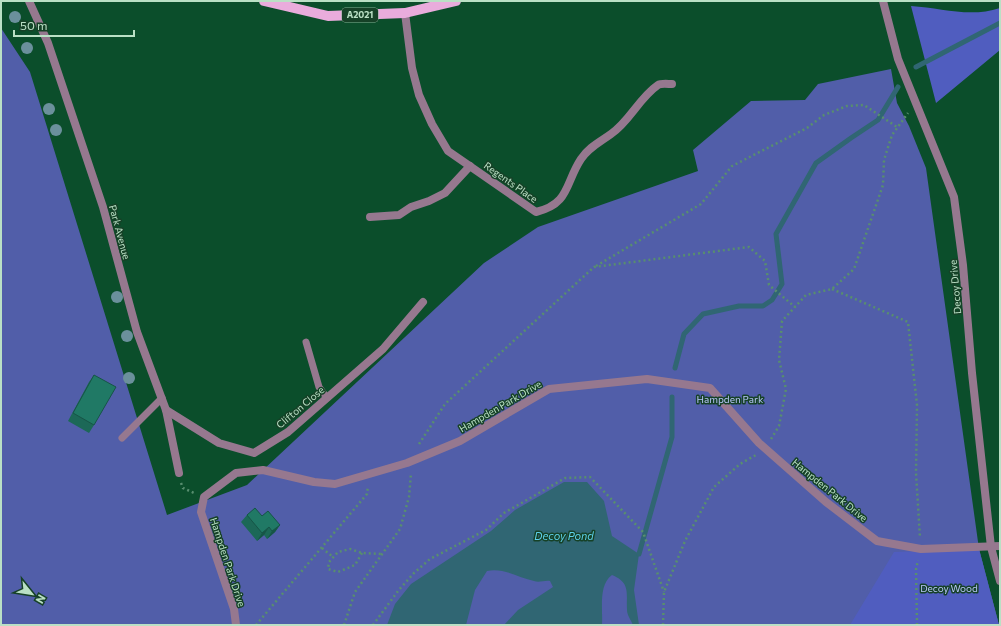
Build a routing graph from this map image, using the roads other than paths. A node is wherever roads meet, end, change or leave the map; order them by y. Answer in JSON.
{"nodes":[{"id":1,"x":29,"y":1,"type":"edge"},
{"id":2,"x":264,"y":1,"type":"edge"},
{"id":3,"x":456,"y":1,"type":"edge"},
{"id":4,"x":884,"y":1,"type":"edge"},
{"id":5,"x":405,"y":13,"type":"junction"},
{"id":6,"x":672,"y":84,"type":"dead end"},
{"id":7,"x":470,"y":166,"type":"junction"},
{"id":8,"x":370,"y":217,"type":"dead end"},
{"id":9,"x":423,"y":302,"type":"dead end"},
{"id":10,"x":306,"y":342,"type":"dead end"},
{"id":11,"x":162,"y":398,"type":"junction"},
{"id":12,"x":327,"y":398,"type":"junction"},
{"id":13,"x":166,"y":410,"type":"junction"},
{"id":14,"x":122,"y":438,"type":"dead end"},
{"id":15,"x":179,"y":473,"type":"road end"},
{"id":16,"x":1000,"y":546,"type":"edge"},
{"id":17,"x":991,"y":547,"type":"junction"},
{"id":18,"x":1000,"y":581,"type":"edge"},
{"id":19,"x":236,"y":625,"type":"edge"}],
"edges":[{"from":1,"to":11,"type":"street","name":"Park Avenue"},
{"from":2,"to":5,"type":"main road","number":"A2021"},
{"from":3,"to":5,"type":"main road","number":"A2021"},
{"from":4,"to":17,"type":"street","name":"Decoy Drive"},
{"from":5,"to":7,"type":"street","name":"Regents Place"},
{"from":6,"to":7,"type":"street","name":"Regents Place"},
{"from":7,"to":8,"type":"street","name":"Regents Place"},
{"from":9,"to":12,"type":"street","name":"Clifton Close"},
{"from":10,"to":12,"type":"lane"},
{"from":11,"to":13,"type":"street","name":"Park Avenue"},
{"from":11,"to":14,"type":"lane"},
{"from":12,"to":13,"type":"street","name":"Clifton Close"},
{"from":13,"to":15,"type":"street","name":"Park Avenue"},
{"from":16,"to":17,"type":"street","name":"Hampden Park Drive"},
{"from":17,"to":18,"type":"street","name":"Decoy Drive"},
{"from":17,"to":19,"type":"street","name":"Hampden Park Drive"}]}
